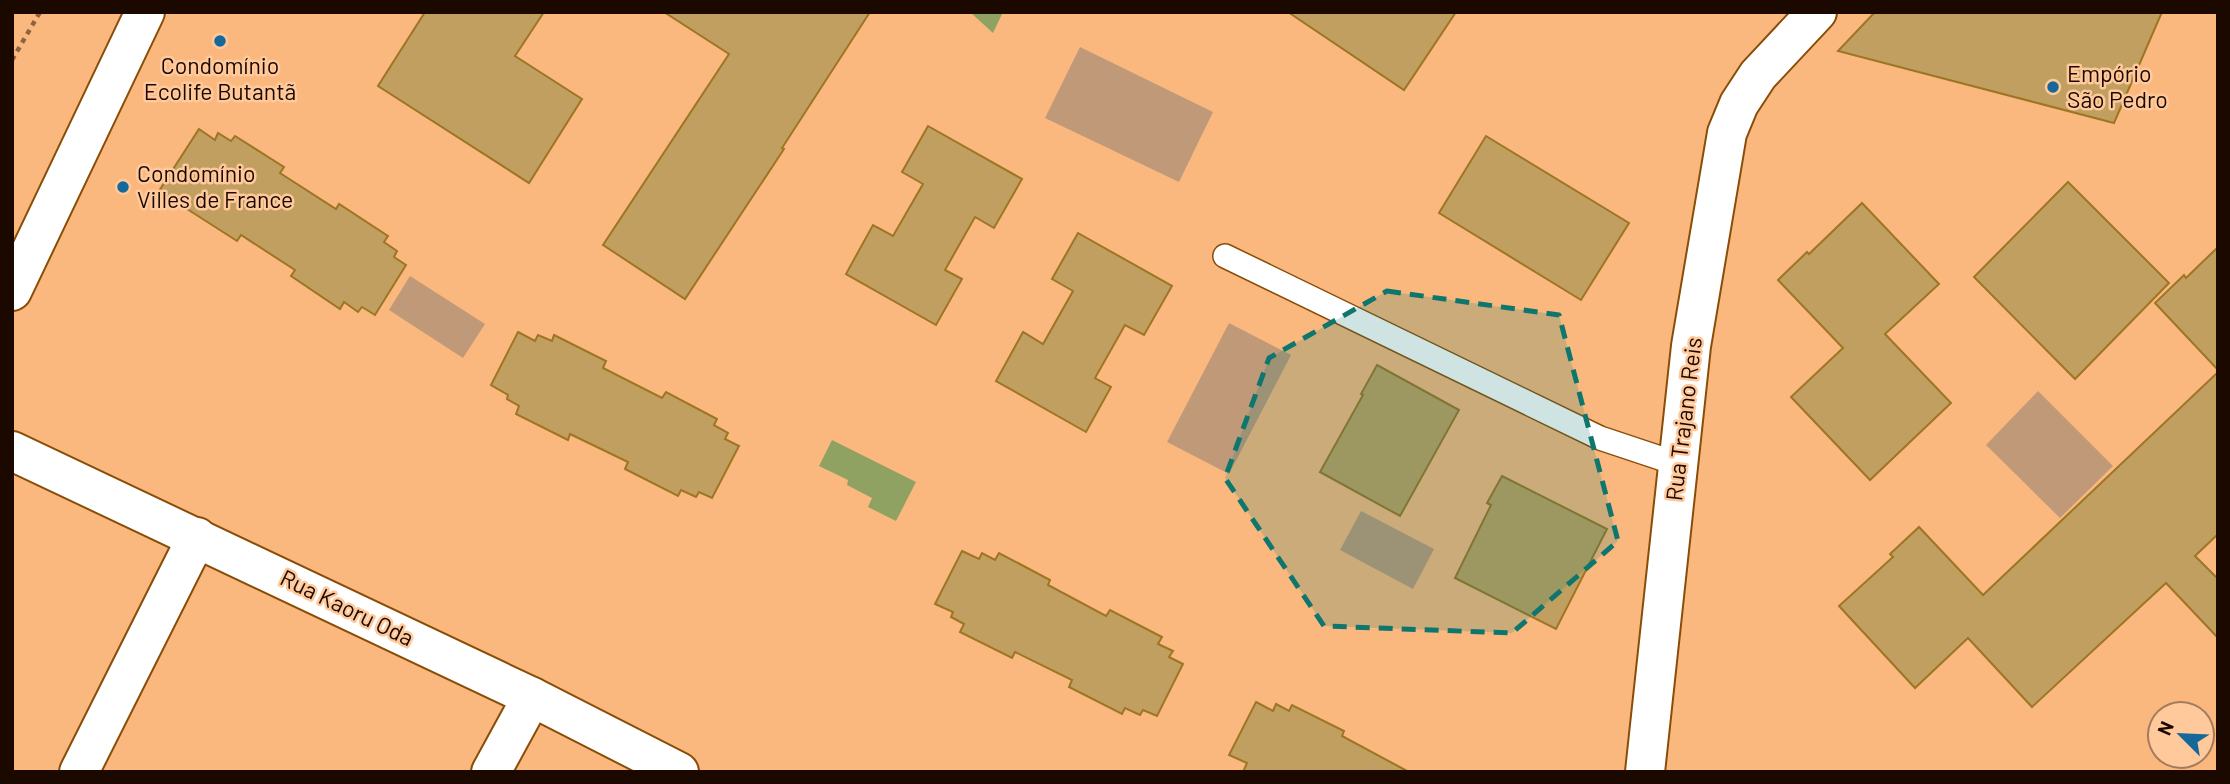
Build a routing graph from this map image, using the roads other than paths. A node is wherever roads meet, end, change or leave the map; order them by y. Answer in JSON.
{"nodes":[{"id":1,"x":145,"y":12,"type":"edge"},
{"id":2,"x":1817,"y":12,"type":"edge"},
{"id":3,"x":1225,"y":256,"type":"dead end"},
{"id":4,"x":12,"y":291,"type":"edge"},
{"id":5,"x":12,"y":451,"type":"edge"},
{"id":6,"x":1678,"y":464,"type":"junction"},
{"id":7,"x":197,"y":537,"type":"junction"},
{"id":8,"x":532,"y":696,"type":"junction"},
{"id":9,"x":79,"y":772,"type":"edge"},
{"id":10,"x":491,"y":772,"type":"edge"},
{"id":11,"x":680,"y":772,"type":"edge"},
{"id":12,"x":1645,"y":772,"type":"edge"}],
"edges":[{"from":1,"to":4,"type":"street"},
{"from":2,"to":6,"type":"street","name":"Rua Trajano Reis"},
{"from":3,"to":6,"type":"lane"},
{"from":5,"to":7,"type":"street","name":"Rua Kaoru Oda"},
{"from":6,"to":12,"type":"street","name":"Rua Trajano Reis"},
{"from":7,"to":8,"type":"street","name":"Rua Kaoru Oda"},
{"from":7,"to":9,"type":"street"},
{"from":8,"to":10,"type":"street"},
{"from":8,"to":11,"type":"street","name":"Rua Kaoru Oda"}]}
